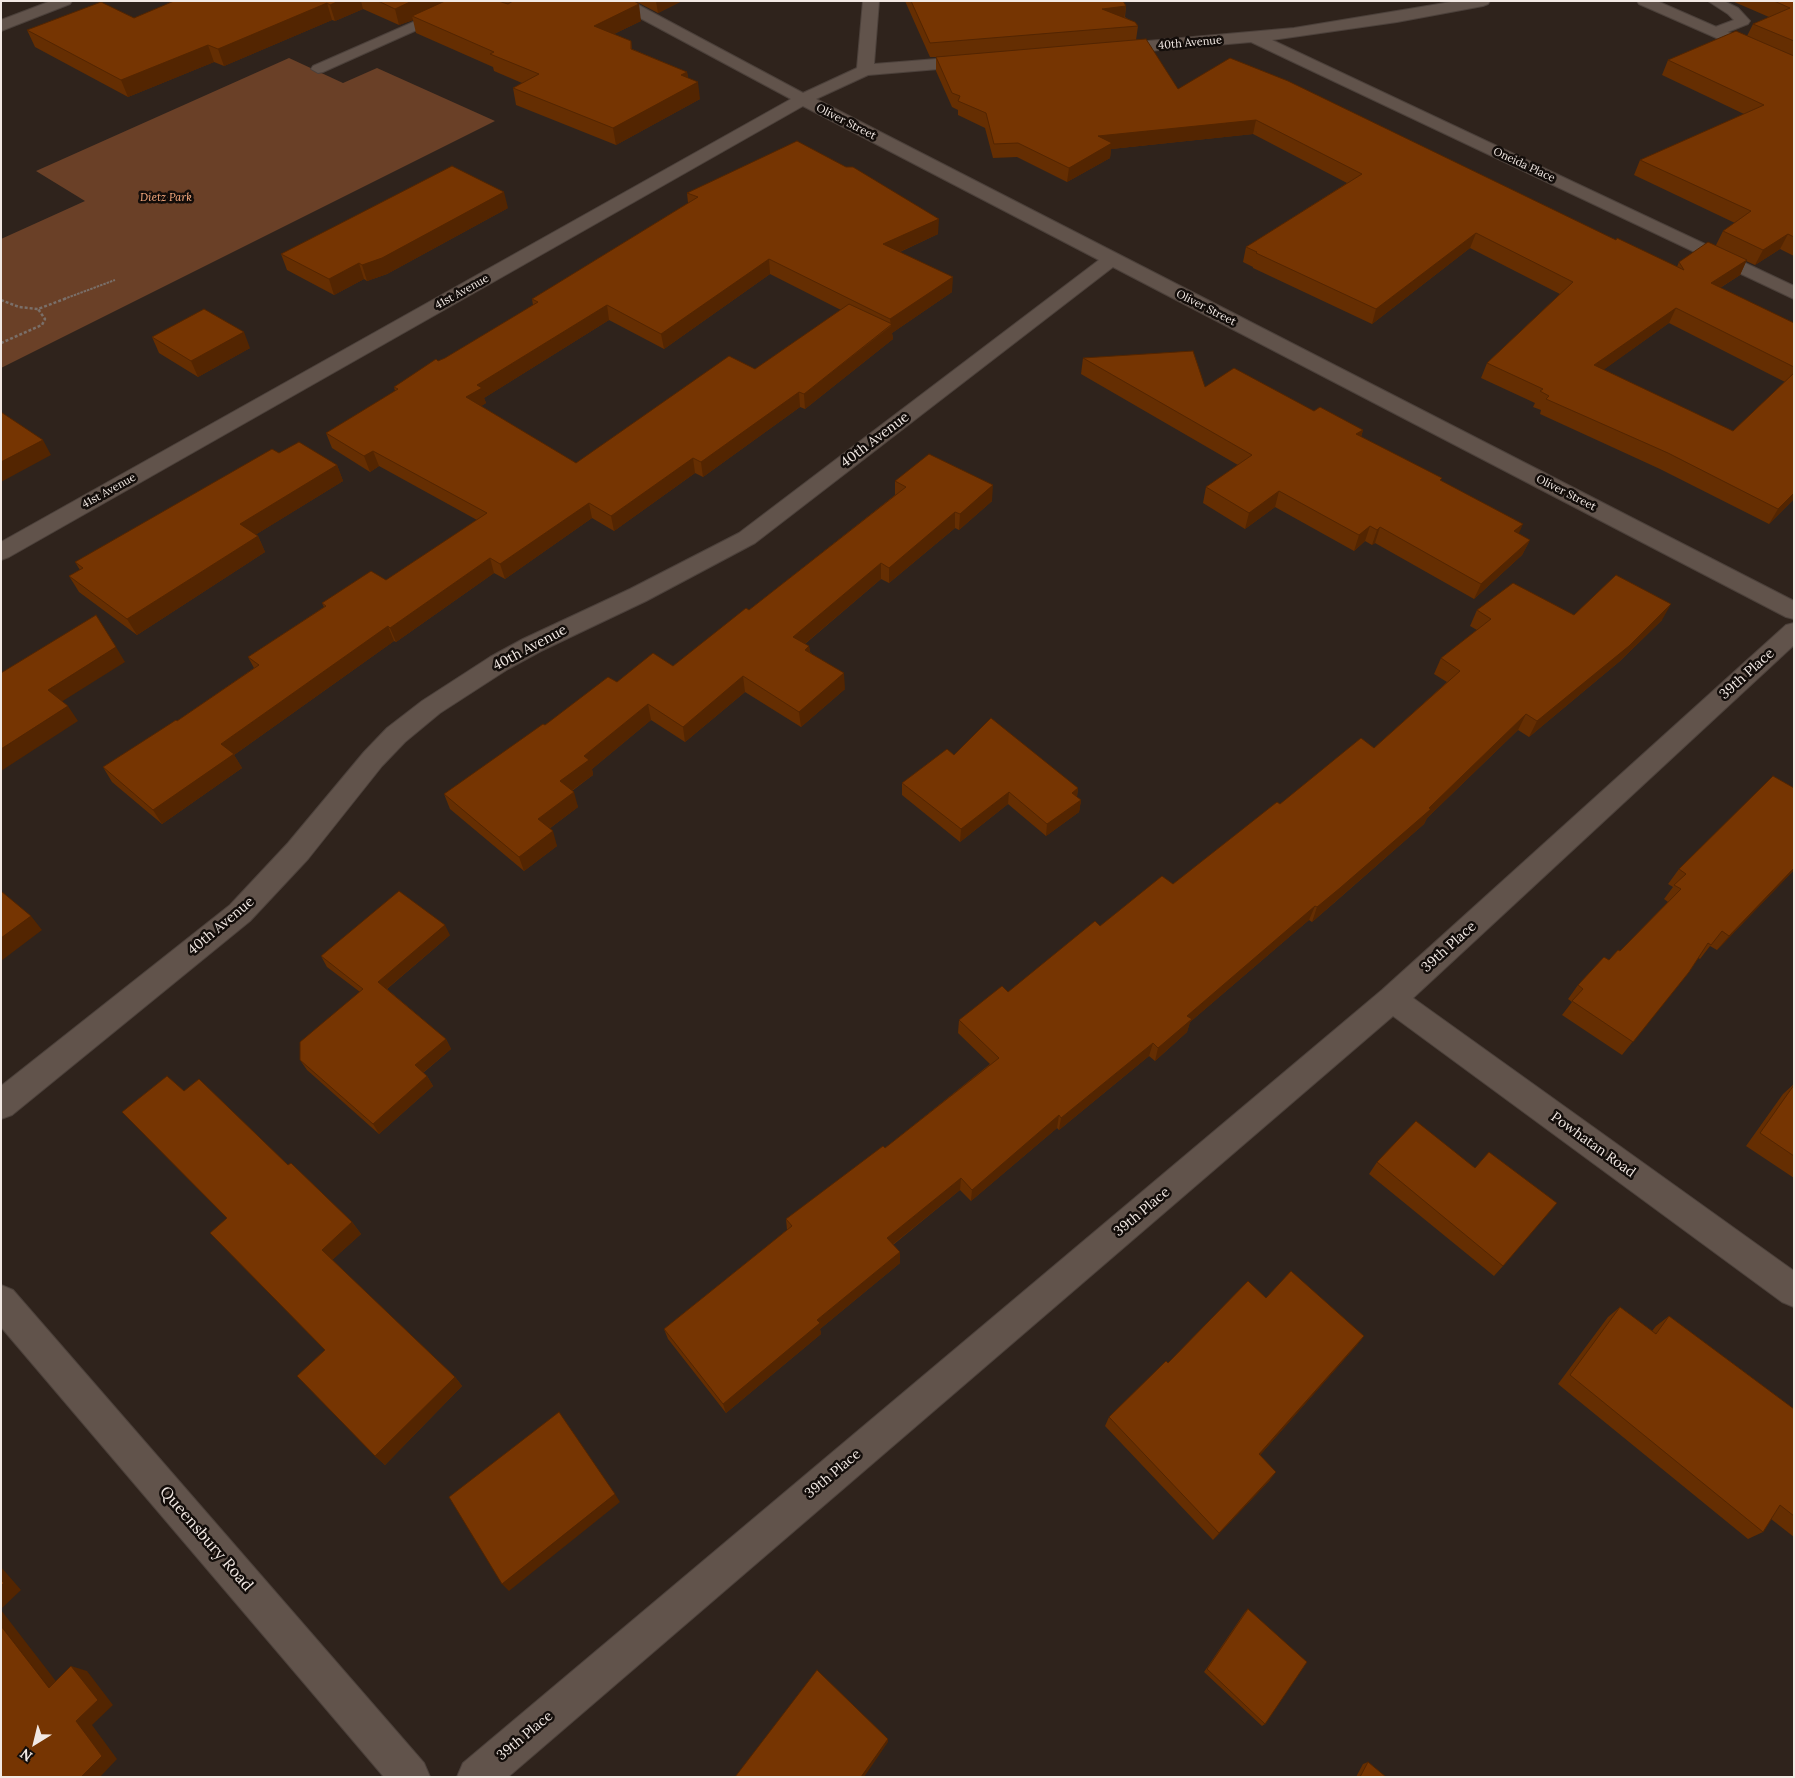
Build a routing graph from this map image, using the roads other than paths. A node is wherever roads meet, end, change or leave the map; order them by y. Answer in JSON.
{"nodes":[{"id":1,"x":64,"y":1,"type":"edge"},
{"id":2,"x":619,"y":1,"type":"edge"},
{"id":3,"x":871,"y":1,"type":"edge"},
{"id":4,"x":1483,"y":1,"type":"edge"},
{"id":5,"x":1644,"y":1,"type":"edge"},
{"id":6,"x":1714,"y":1,"type":"edge"},
{"id":7,"x":457,"y":7,"type":"edge"},
{"id":8,"x":1,"y":26,"type":"edge"},
{"id":9,"x":1715,"y":32,"type":"junction"},
{"id":10,"x":1254,"y":37,"type":"junction"},
{"id":11,"x":1098,"y":50,"type":"edge"},
{"id":12,"x":991,"y":59,"type":"edge"},
{"id":13,"x":1794,"y":67,"type":"edge"},
{"id":14,"x":318,"y":69,"type":"dead end"},
{"id":15,"x":865,"y":70,"type":"junction"},
{"id":16,"x":803,"y":99,"type":"junction"},
{"id":17,"x":1112,"y":259,"type":"junction"},
{"id":18,"x":1794,"y":293,"type":"edge"},
{"id":19,"x":1,"y":552,"type":"edge"},
{"id":20,"x":1794,"y":611,"type":"edge"},
{"id":21,"x":1794,"y":632,"type":"edge"},
{"id":22,"x":1392,"y":999,"type":"junction"},
{"id":23,"x":1,"y":1105,"type":"edge"},
{"id":24,"x":1794,"y":1291,"type":"edge"},
{"id":25,"x":1,"y":1301,"type":"edge"},
{"id":26,"x":410,"y":1777,"type":"edge"},
{"id":27,"x":477,"y":1777,"type":"edge"}],
"edges":[{"from":1,"to":8,"type":"street"},
{"from":2,"to":16,"type":"street","name":"Oliver Street"},
{"from":3,"to":15,"type":"street"},
{"from":4,"to":10,"type":"street","name":"40th Avenue"},
{"from":5,"to":9,"type":"street"},
{"from":6,"to":9,"type":"lane"},
{"from":7,"to":14,"type":"lane"},
{"from":9,"to":13,"type":"street"},
{"from":10,"to":11,"type":"street","name":"40th Avenue"},
{"from":10,"to":18,"type":"street","name":"Oneida Place"},
{"from":12,"to":15,"type":"street"},
{"from":15,"to":16,"type":"street","name":"41st Avenue"},
{"from":16,"to":17,"type":"street","name":"Oliver Street"},
{"from":16,"to":19,"type":"street","name":"41st Avenue"},
{"from":17,"to":20,"type":"street","name":"Oliver Street"},
{"from":17,"to":23,"type":"street","name":"40th Avenue"},
{"from":21,"to":22,"type":"street","name":"39th Place"},
{"from":22,"to":24,"type":"street","name":"Powhatan Road"},
{"from":22,"to":27,"type":"street","name":"39th Place"},
{"from":25,"to":26,"type":"street","name":"Queensbury Road"}]}
